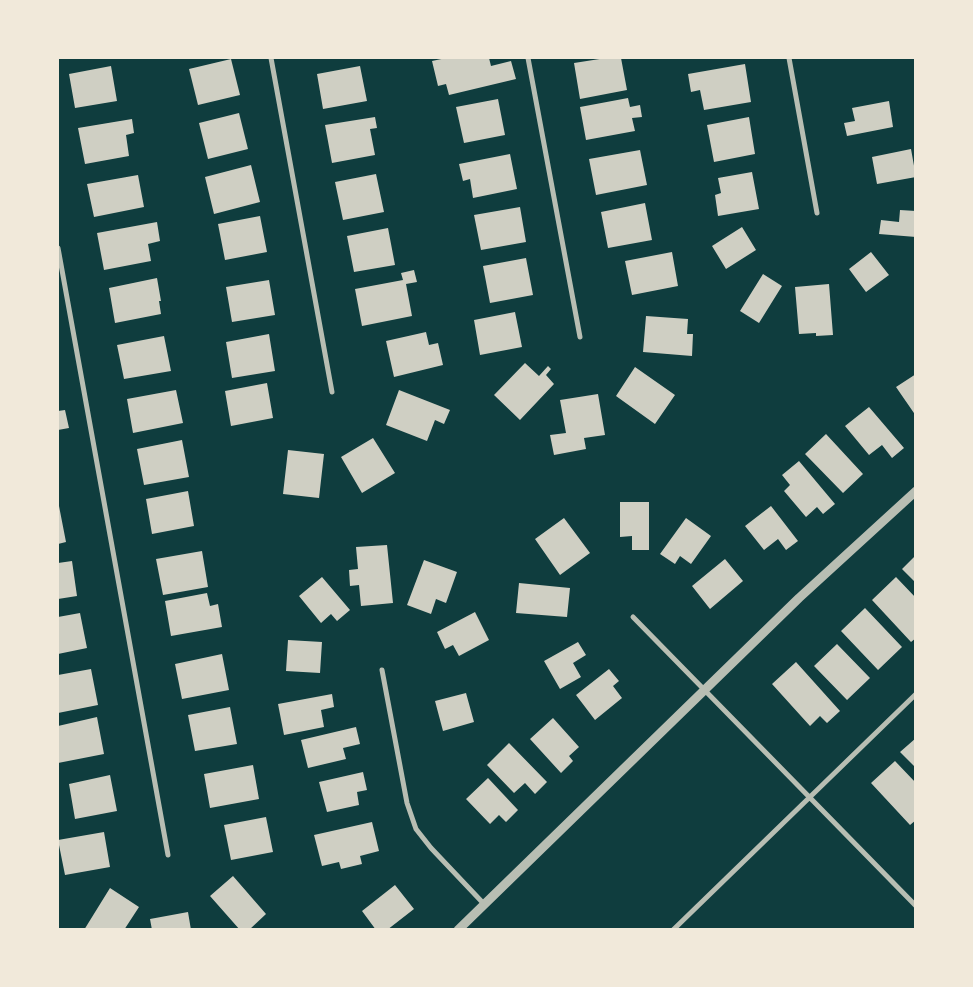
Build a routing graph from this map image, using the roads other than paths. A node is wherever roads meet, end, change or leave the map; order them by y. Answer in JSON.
{"nodes":[{"id":1,"x":271,"y":58,"type":"edge"},
{"id":2,"x":528,"y":58,"type":"edge"},
{"id":3,"x":789,"y":58,"type":"edge"},
{"id":4,"x":817,"y":213,"type":"dead end"},
{"id":5,"x":58,"y":248,"type":"edge"},
{"id":6,"x":580,"y":337,"type":"dead end"},
{"id":7,"x":332,"y":392,"type":"dead end"},
{"id":8,"x":916,"y":491,"type":"edge"},
{"id":9,"x":633,"y":617,"type":"dead end"},
{"id":10,"x":382,"y":670,"type":"dead end"},
{"id":11,"x":705,"y":689,"type":"junction"},
{"id":12,"x":916,"y":694,"type":"edge"},
{"id":13,"x":810,"y":797,"type":"junction"},
{"id":14,"x":168,"y":855,"type":"dead end"},
{"id":15,"x":484,"y":904,"type":"junction"},
{"id":16,"x":916,"y":906,"type":"edge"},
{"id":17,"x":458,"y":930,"type":"edge"},
{"id":18,"x":673,"y":930,"type":"edge"}],
"edges":[{"from":1,"to":7,"type":"street"},
{"from":2,"to":6,"type":"street"},
{"from":3,"to":4,"type":"street"},
{"from":5,"to":14,"type":"street"},
{"from":8,"to":11,"type":"street"},
{"from":9,"to":11,"type":"street"},
{"from":10,"to":15,"type":"street"},
{"from":11,"to":13,"type":"street"},
{"from":11,"to":15,"type":"street"},
{"from":12,"to":13,"type":"street"},
{"from":13,"to":16,"type":"street"},
{"from":13,"to":18,"type":"street"},
{"from":15,"to":17,"type":"street"}]}
